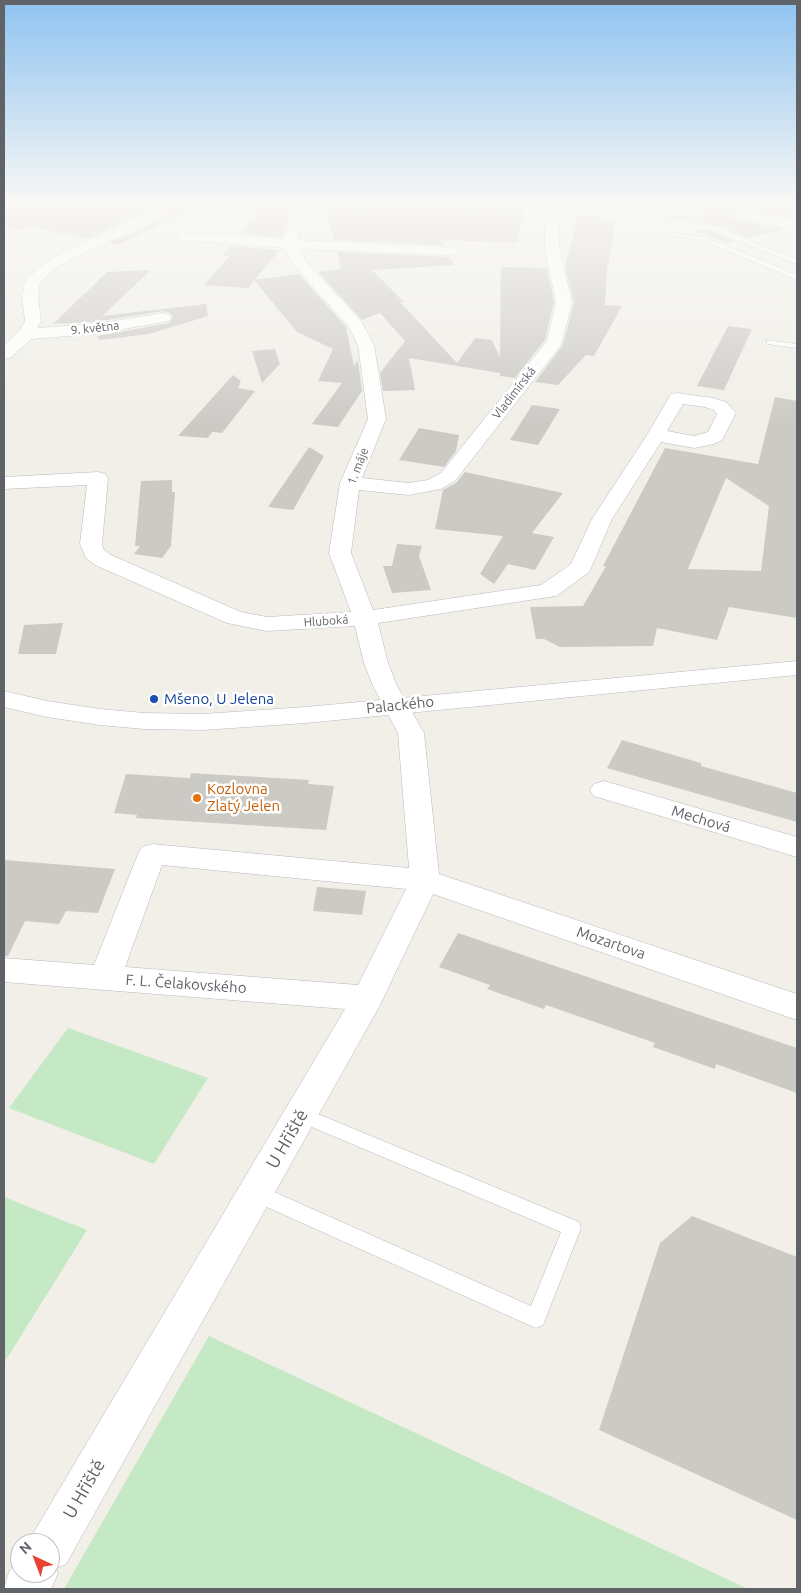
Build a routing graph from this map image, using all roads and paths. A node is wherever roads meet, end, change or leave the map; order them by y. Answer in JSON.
{"nodes":[{"id":1,"x":38,"y":276,"type":"edge"},
{"id":2,"x":312,"y":276,"type":"edge"},
{"id":3,"x":558,"y":276,"type":"edge"},
{"id":4,"x":163,"y":318,"type":"dead end"},
{"id":5,"x":26,"y":334,"type":"junction"},
{"id":6,"x":770,"y":342,"type":"dead end"},
{"id":7,"x":797,"y":346,"type":"edge"},
{"id":8,"x":4,"y":354,"type":"edge"},
{"id":9,"x":656,"y":436,"type":"dead end"},
{"id":10,"x":4,"y":483,"type":"edge"},
{"id":11,"x":350,"y":483,"type":"junction"},
{"id":12,"x":364,"y":618,"type":"junction"},
{"id":13,"x":797,"y":668,"type":"edge"},
{"id":14,"x":4,"y":699,"type":"edge"},
{"id":15,"x":397,"y":705,"type":"junction"},
{"id":16,"x":604,"y":790,"type":"dead end"},
{"id":17,"x":797,"y":847,"type":"edge"},
{"id":18,"x":425,"y":880,"type":"junction"},
{"id":19,"x":4,"y":970,"type":"edge"},
{"id":20,"x":105,"y":978,"type":"junction"},
{"id":21,"x":368,"y":998,"type":"junction"},
{"id":22,"x":797,"y":1006,"type":"edge"},
{"id":23,"x":301,"y":1115,"type":"junction"},
{"id":24,"x":256,"y":1193,"type":"junction"},
{"id":25,"x":59,"y":1533,"type":"edge"}],
"edges":[{"from":1,"to":5,"type":"street"},
{"from":2,"to":11,"type":"street","name":"1. máje"},
{"from":3,"to":11,"type":"street","name":"Vladimírská"},
{"from":4,"to":5,"type":"street","name":"9. května"},
{"from":5,"to":8,"type":"street"},
{"from":6,"to":7,"type":"lane"},
{"from":9,"to":12,"type":"street","name":"Hluboká"},
{"from":10,"to":12,"type":"street","name":"Hluboká"},
{"from":11,"to":12,"type":"street","name":"1. máje"},
{"from":12,"to":15,"type":"street","name":"1. máje"},
{"from":13,"to":15,"type":"street","name":"Palackého"},
{"from":14,"to":15,"type":"street","name":"Palackého"},
{"from":15,"to":18,"type":"street"},
{"from":16,"to":17,"type":"street","name":"Mechová"},
{"from":18,"to":20,"type":"street","name":"Mozartova"},
{"from":18,"to":21,"type":"street","name":"U Hřiště"},
{"from":18,"to":22,"type":"street","name":"Mozartova"},
{"from":19,"to":20,"type":"street","name":"F. L. Čelakovského"},
{"from":20,"to":21,"type":"street","name":"F. L. Čelakovského"},
{"from":21,"to":23,"type":"street","name":"U Hřiště"},
{"from":23,"to":24,"type":"street","name":"U Hřiště"},
{"from":23,"to":24,"type":"lane"},
{"from":24,"to":25,"type":"street","name":"U Hřiště"}]}
